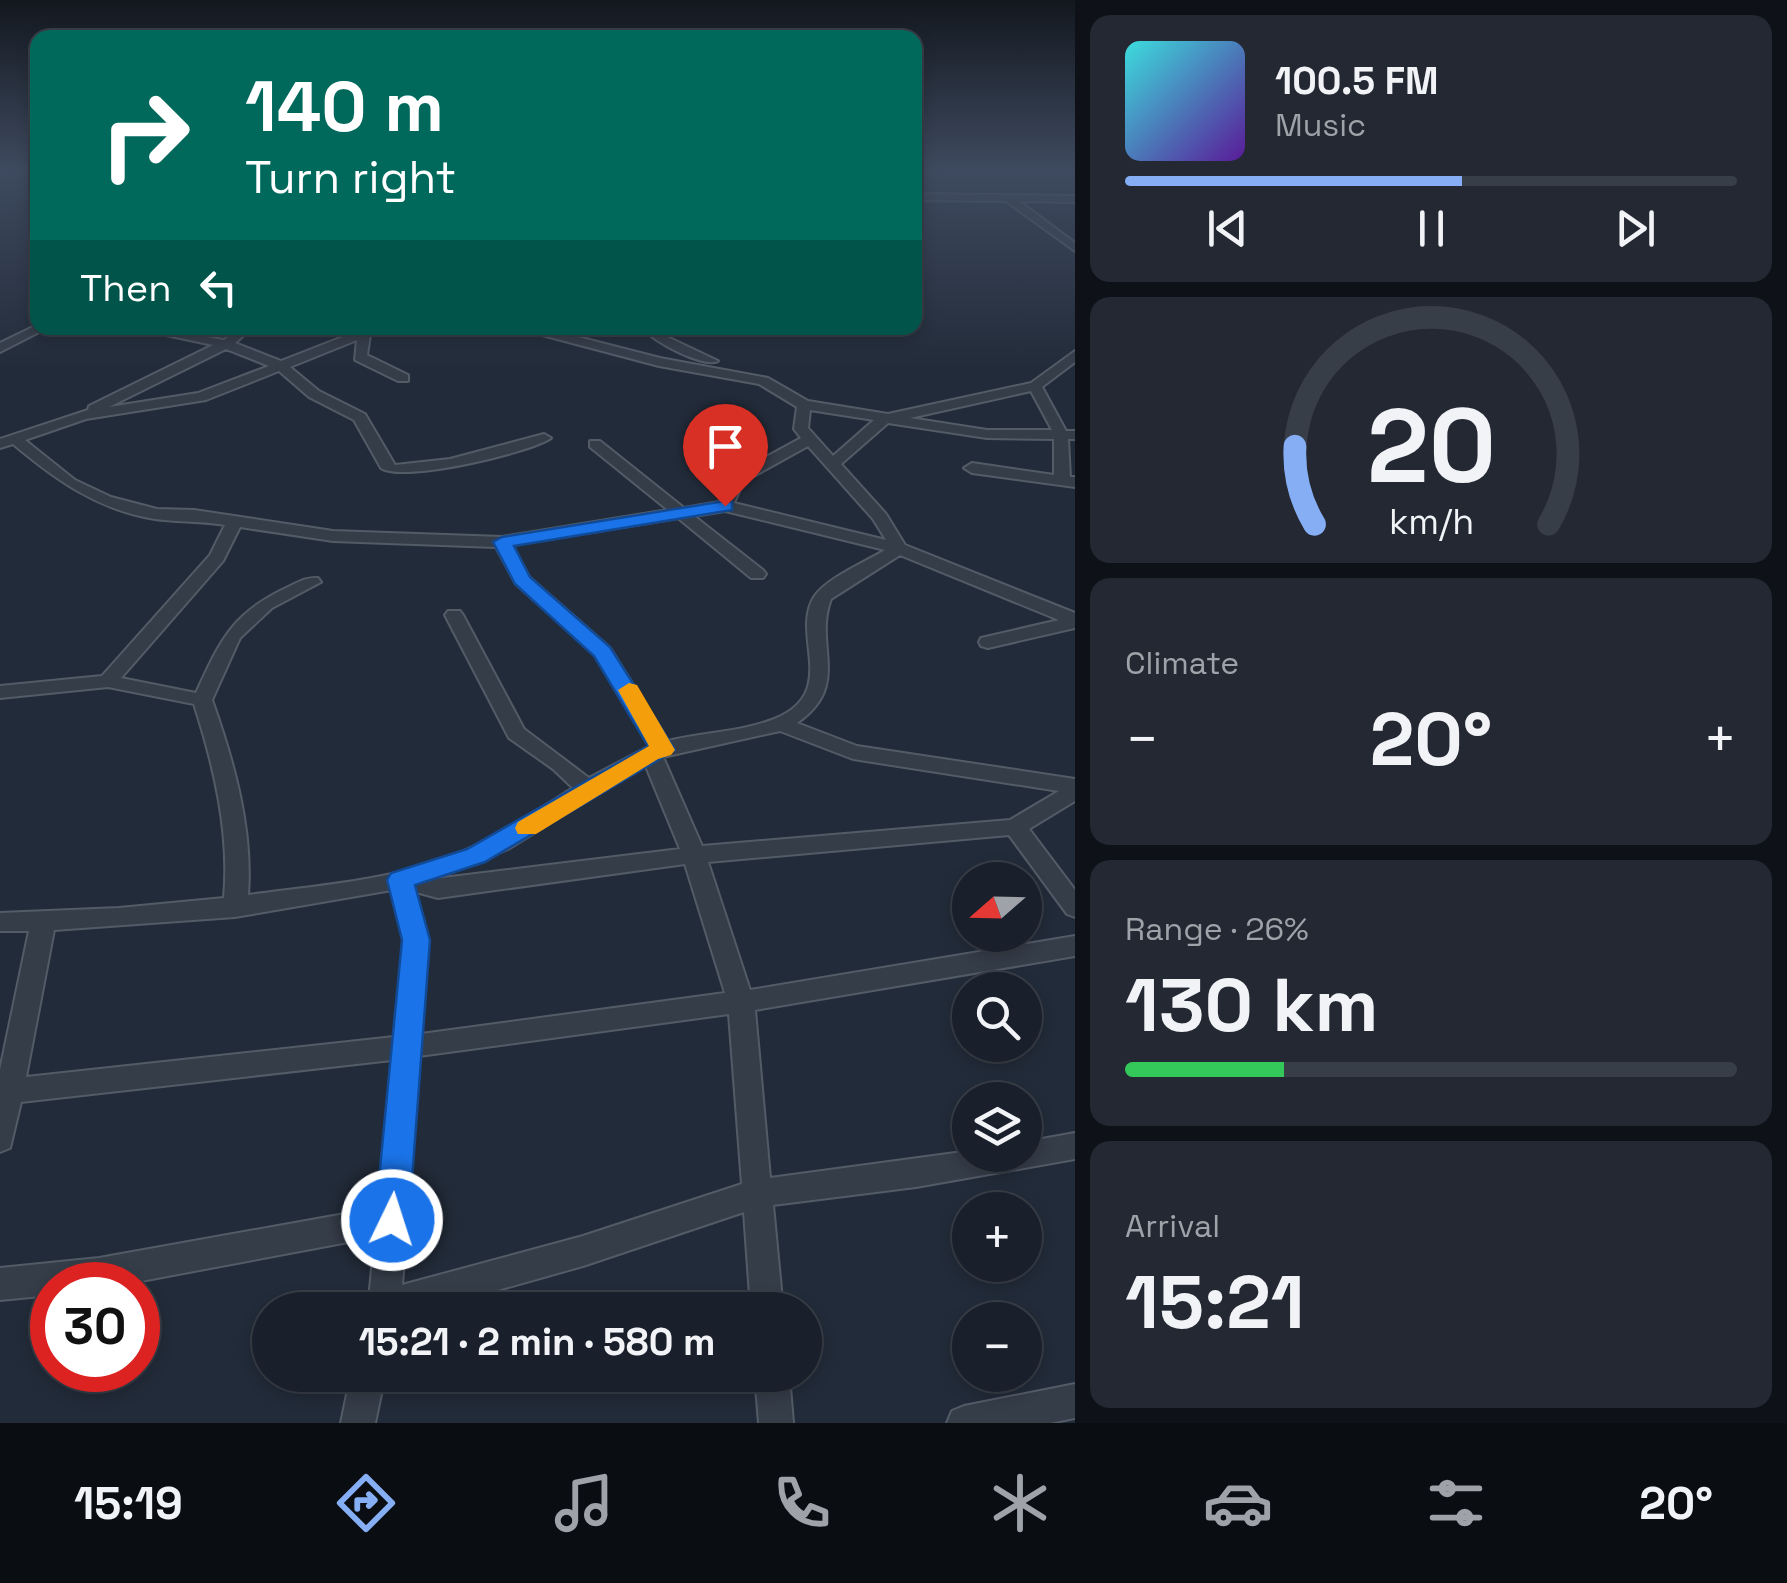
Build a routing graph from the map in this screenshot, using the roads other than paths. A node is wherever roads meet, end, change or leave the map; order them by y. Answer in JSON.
{"nodes":[{"id":1,"x":30,"y":334,"type":"edge"},
{"id":2,"x":176,"y":335,"type":"edge"},
{"id":3,"x":237,"y":335,"type":"edge"},
{"id":4,"x":355,"y":335,"type":"edge"},
{"id":5,"x":367,"y":335,"type":"edge"},
{"id":6,"x":558,"y":335,"type":"edge"},
{"id":7,"x":654,"y":335,"type":"edge"},
{"id":8,"x":226,"y":344,"type":"junction"},
{"id":9,"x":0,"y":348,"type":"edge"},
{"id":10,"x":1074,"y":355,"type":"edge"},
{"id":11,"x":282,"y":366,"type":"junction"},
{"id":12,"x":403,"y":378,"type":"dead end"},
{"id":13,"x":763,"y":381,"type":"junction"},
{"id":14,"x":1035,"y":386,"type":"junction"},
{"id":15,"x":804,"y":405,"type":"junction"},
{"id":16,"x":83,"y":415,"type":"junction"},
{"id":17,"x":884,"y":419,"type":"junction"},
{"id":18,"x":1068,"y":435,"type":"edge"},
{"id":19,"x":544,"y":438,"type":"dead end"},
{"id":20,"x":809,"y":440,"type":"junction"},
{"id":21,"x":8,"y":442,"type":"edge"},
{"id":22,"x":595,"y":444,"type":"dead end"},
{"id":23,"x":835,"y":462,"type":"junction"},
{"id":24,"x":972,"y":468,"type":"dead end"},
{"id":25,"x":1068,"y":481,"type":"edge"},
{"id":26,"x":725,"y":506,"type":"junction"},
{"id":27,"x":680,"y":515,"type":"junction"},
{"id":28,"x":235,"y":521,"type":"junction"},
{"id":29,"x":502,"y":542,"type":"junction"},
{"id":30,"x":899,"y":548,"type":"junction"},
{"id":31,"x":757,"y":574,"type":"dead end"},
{"id":32,"x":312,"y":582,"type":"dead end"},
{"id":33,"x":454,"y":615,"type":"dead end"},
{"id":34,"x":1074,"y":621,"type":"edge"},
{"id":35,"x":988,"y":642,"type":"dead end"},
{"id":36,"x":108,"y":682,"type":"junction"},
{"id":37,"x":0,"y":692,"type":"edge"},
{"id":38,"x":202,"y":700,"type":"junction"},
{"id":39,"x":779,"y":723,"type":"junction"},
{"id":40,"x":657,"y":751,"type":"junction"},
{"id":41,"x":1074,"y":788,"type":"edge"},
{"id":42,"x":589,"y":791,"type":"junction"},
{"id":43,"x":1015,"y":827,"type":"junction"},
{"id":44,"x":694,"y":856,"type":"junction"},
{"id":45,"x":401,"y":880,"type":"junction"},
{"id":46,"x":235,"y":908,"type":"junction"},
{"id":47,"x":1074,"y":908,"type":"edge"},
{"id":48,"x":0,"y":922,"type":"edge"},
{"id":49,"x":44,"y":922,"type":"junction"},
{"id":50,"x":1074,"y":946,"type":"edge"},
{"id":51,"x":742,"y":1002,"type":"junction"},
{"id":52,"x":408,"y":1049,"type":"junction"},
{"id":53,"x":5,"y":1092,"type":"edge"},
{"id":54,"x":0,"y":1139,"type":"edge"},
{"id":55,"x":1074,"y":1146,"type":"edge"},
{"id":56,"x":1042,"y":1152,"type":"edge"},
{"id":57,"x":952,"y":1168,"type":"edge"},
{"id":58,"x":758,"y":1193,"type":"junction"},
{"id":59,"x":392,"y":1220,"type":"junction"},
{"id":60,"x":0,"y":1284,"type":"edge"},
{"id":61,"x":386,"y":1292,"type":"edge"},
{"id":62,"x":440,"y":1292,"type":"edge"},
{"id":63,"x":766,"y":1292,"type":"edge"},
{"id":64,"x":364,"y":1392,"type":"edge"},
{"id":65,"x":773,"y":1392,"type":"edge"},
{"id":66,"x":1074,"y":1402,"type":"edge"},
{"id":67,"x":358,"y":1423,"type":"edge"},
{"id":68,"x":776,"y":1423,"type":"edge"},
{"id":69,"x":964,"y":1423,"type":"edge"}],
"edges":[{"from":1,"to":9,"type":"street"},
{"from":2,"to":8,"type":"street"},
{"from":3,"to":8,"type":"street"},
{"from":4,"to":11,"type":"street"},
{"from":5,"to":12,"type":"street"},
{"from":6,"to":13,"type":"street"},
{"from":7,"to":13,"type":"street"},
{"from":8,"to":11,"type":"street"},
{"from":8,"to":16,"type":"street"},
{"from":10,"to":14,"type":"street"},
{"from":11,"to":16,"type":"street"},
{"from":11,"to":19,"type":"street"},
{"from":13,"to":15,"type":"street"},
{"from":14,"to":17,"type":"street"},
{"from":14,"to":18,"type":"street"},
{"from":15,"to":17,"type":"street"},
{"from":15,"to":20,"type":"street"},
{"from":16,"to":21,"type":"street"},
{"from":17,"to":18,"type":"street"},
{"from":17,"to":23,"type":"street"},
{"from":18,"to":25,"type":"street"},
{"from":20,"to":23,"type":"street"},
{"from":20,"to":26,"type":"street"},
{"from":21,"to":28,"type":"street"},
{"from":22,"to":27,"type":"street"},
{"from":23,"to":30,"type":"street"},
{"from":24,"to":25,"type":"street"},
{"from":26,"to":27,"type":"street"},
{"from":26,"to":30,"type":"street"},
{"from":27,"to":29,"type":"street"},
{"from":27,"to":31,"type":"street"},
{"from":28,"to":29,"type":"street"},
{"from":28,"to":36,"type":"street"},
{"from":29,"to":40,"type":"street"},
{"from":30,"to":34,"type":"street"},
{"from":30,"to":39,"type":"street"},
{"from":32,"to":38,"type":"street"},
{"from":33,"to":42,"type":"street"},
{"from":34,"to":35,"type":"street"},
{"from":36,"to":37,"type":"street"},
{"from":36,"to":38,"type":"street"},
{"from":38,"to":46,"type":"street"},
{"from":39,"to":40,"type":"street"},
{"from":39,"to":41,"type":"street"},
{"from":40,"to":42,"type":"street"},
{"from":40,"to":44,"type":"street"},
{"from":41,"to":43,"type":"street"},
{"from":42,"to":45,"type":"street"},
{"from":43,"to":44,"type":"street"},
{"from":43,"to":47,"type":"street"},
{"from":44,"to":45,"type":"street"},
{"from":44,"to":51,"type":"street"},
{"from":45,"to":46,"type":"street"},
{"from":45,"to":52,"type":"street"},
{"from":46,"to":49,"type":"street"},
{"from":48,"to":49,"type":"street"},
{"from":49,"to":53,"type":"street"},
{"from":50,"to":51,"type":"street"},
{"from":51,"to":52,"type":"street"},
{"from":51,"to":58,"type":"street"},
{"from":52,"to":53,"type":"street"},
{"from":52,"to":59,"type":"street"},
{"from":53,"to":54,"type":"street"},
{"from":55,"to":56,"type":"street"},
{"from":57,"to":58,"type":"street"},
{"from":58,"to":62,"type":"street"},
{"from":58,"to":63,"type":"street"},
{"from":59,"to":60,"type":"street"},
{"from":59,"to":61,"type":"street"},
{"from":64,"to":67,"type":"street"},
{"from":65,"to":68,"type":"street"},
{"from":66,"to":69,"type":"street"}]}
